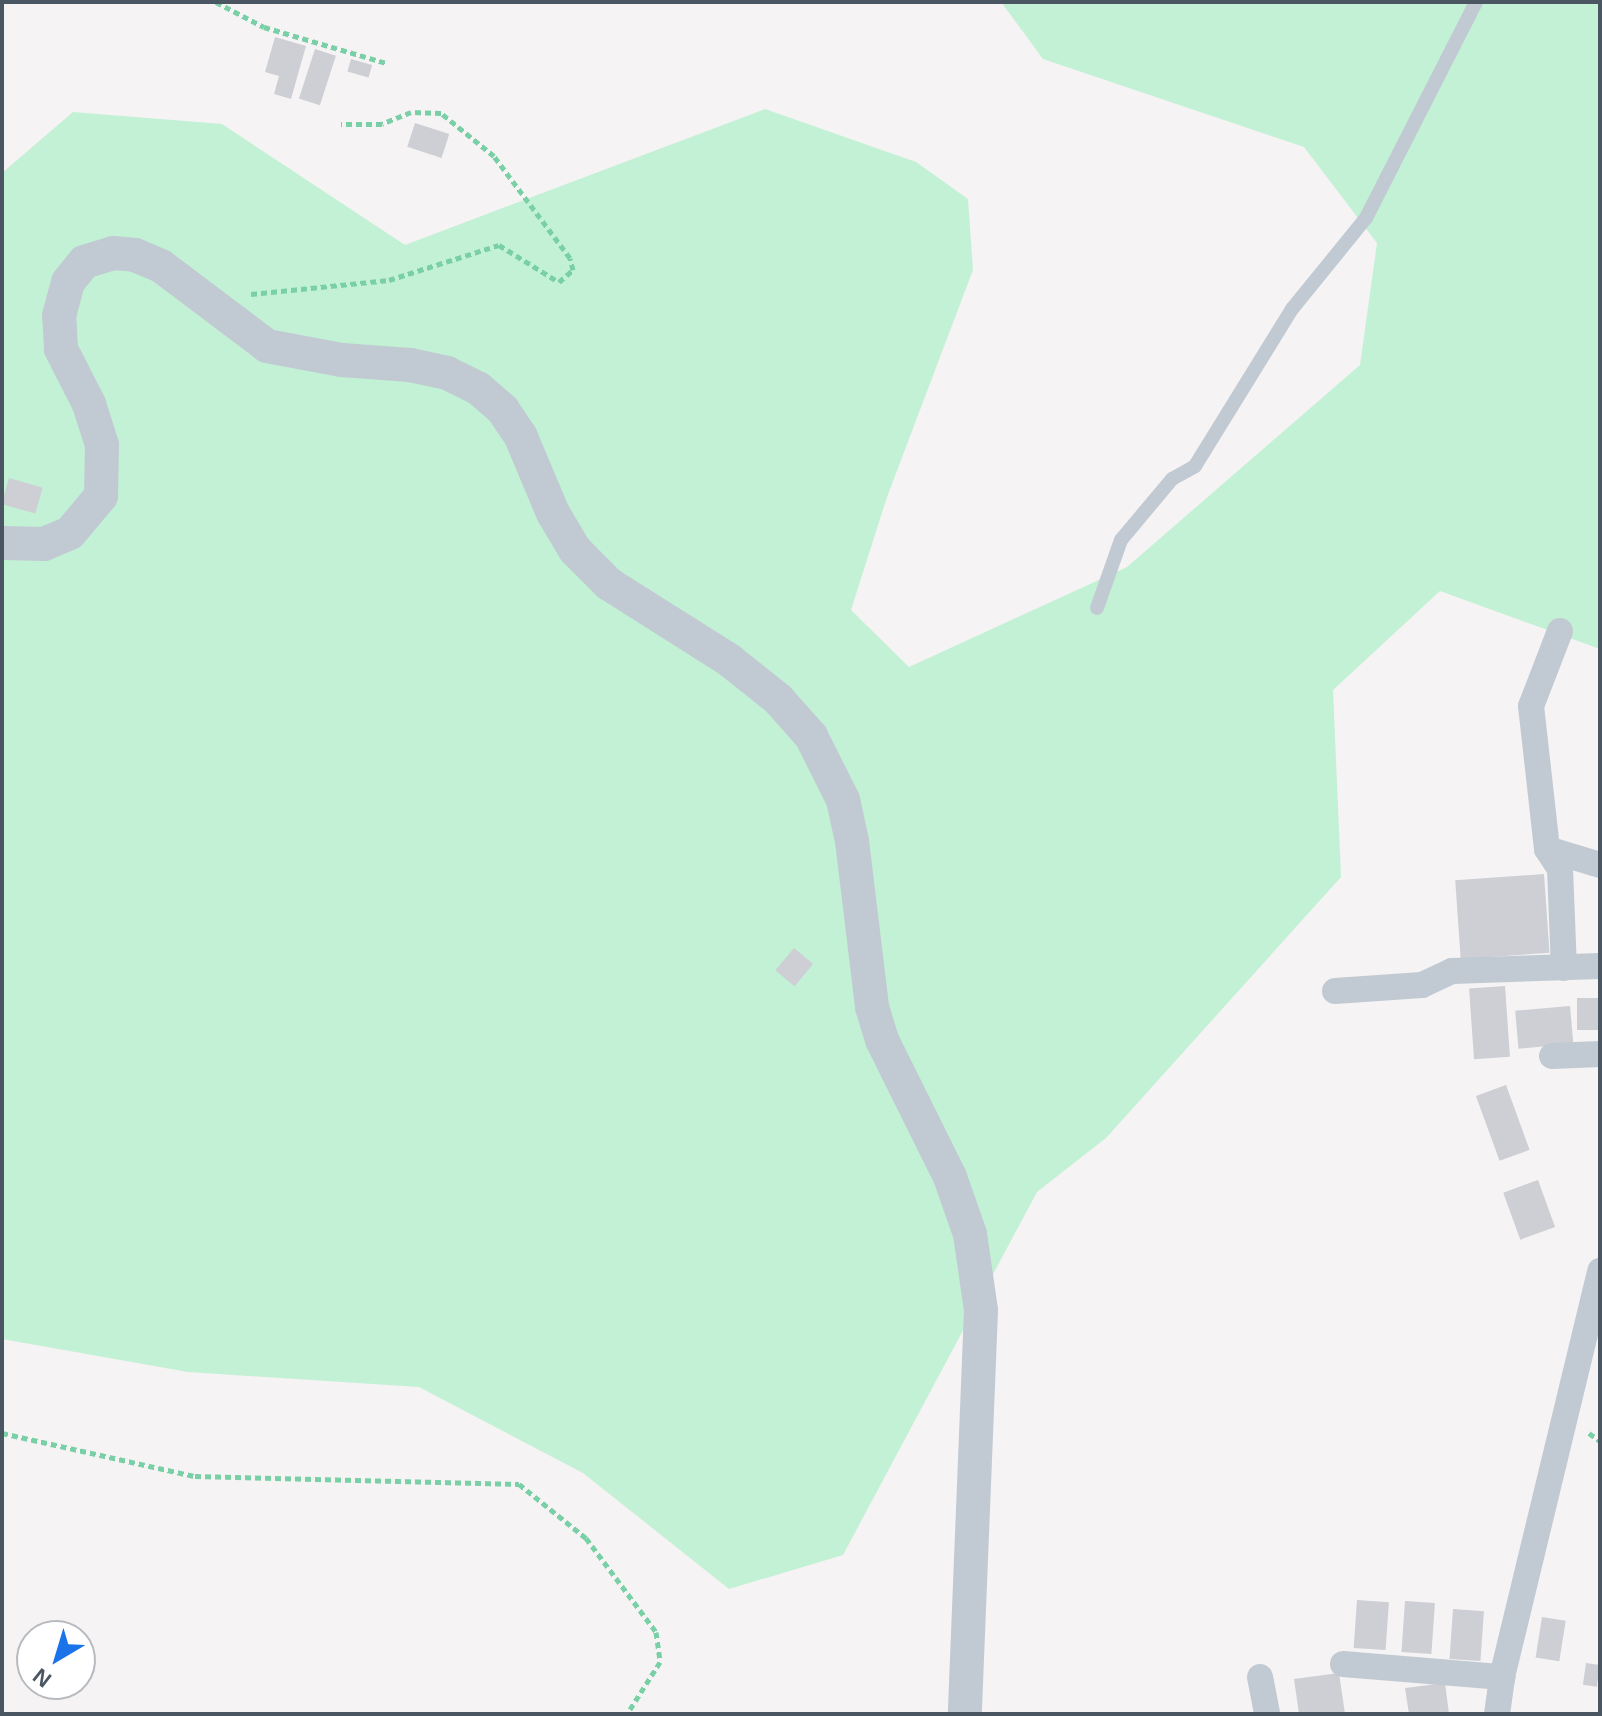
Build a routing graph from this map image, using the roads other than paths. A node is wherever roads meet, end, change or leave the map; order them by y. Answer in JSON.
{"nodes":[{"id":1,"x":1476,"y":2,"type":"edge"},
{"id":2,"x":2,"y":543,"type":"edge"},
{"id":3,"x":1097,"y":608,"type":"dead end"},
{"id":4,"x":1560,"y":631,"type":"dead end"},
{"id":5,"x":1547,"y":849,"type":"junction"},
{"id":6,"x":1600,"y":865,"type":"edge"},
{"id":7,"x":1600,"y":966,"type":"edge"},
{"id":8,"x":1564,"y":968,"type":"junction"},
{"id":9,"x":1335,"y":991,"type":"dead end"},
{"id":10,"x":1600,"y":1054,"type":"edge"},
{"id":11,"x":1552,"y":1056,"type":"dead end"},
{"id":12,"x":1600,"y":1271,"type":"edge"},
{"id":13,"x":1343,"y":1664,"type":"dead end"},
{"id":14,"x":1260,"y":1677,"type":"dead end"},
{"id":15,"x":1502,"y":1677,"type":"junction"},
{"id":16,"x":965,"y":1714,"type":"edge"},
{"id":17,"x":1267,"y":1714,"type":"edge"},
{"id":18,"x":1497,"y":1714,"type":"edge"}],
"edges":[{"from":1,"to":3,"type":"lane"},
{"from":2,"to":16,"type":"street"},
{"from":4,"to":5,"type":"street"},
{"from":5,"to":6,"type":"street"},
{"from":5,"to":8,"type":"street"},
{"from":7,"to":8,"type":"street"},
{"from":8,"to":9,"type":"street"},
{"from":10,"to":11,"type":"street"},
{"from":12,"to":15,"type":"street"},
{"from":13,"to":15,"type":"street"},
{"from":14,"to":17,"type":"street"},
{"from":15,"to":18,"type":"street"}]}
